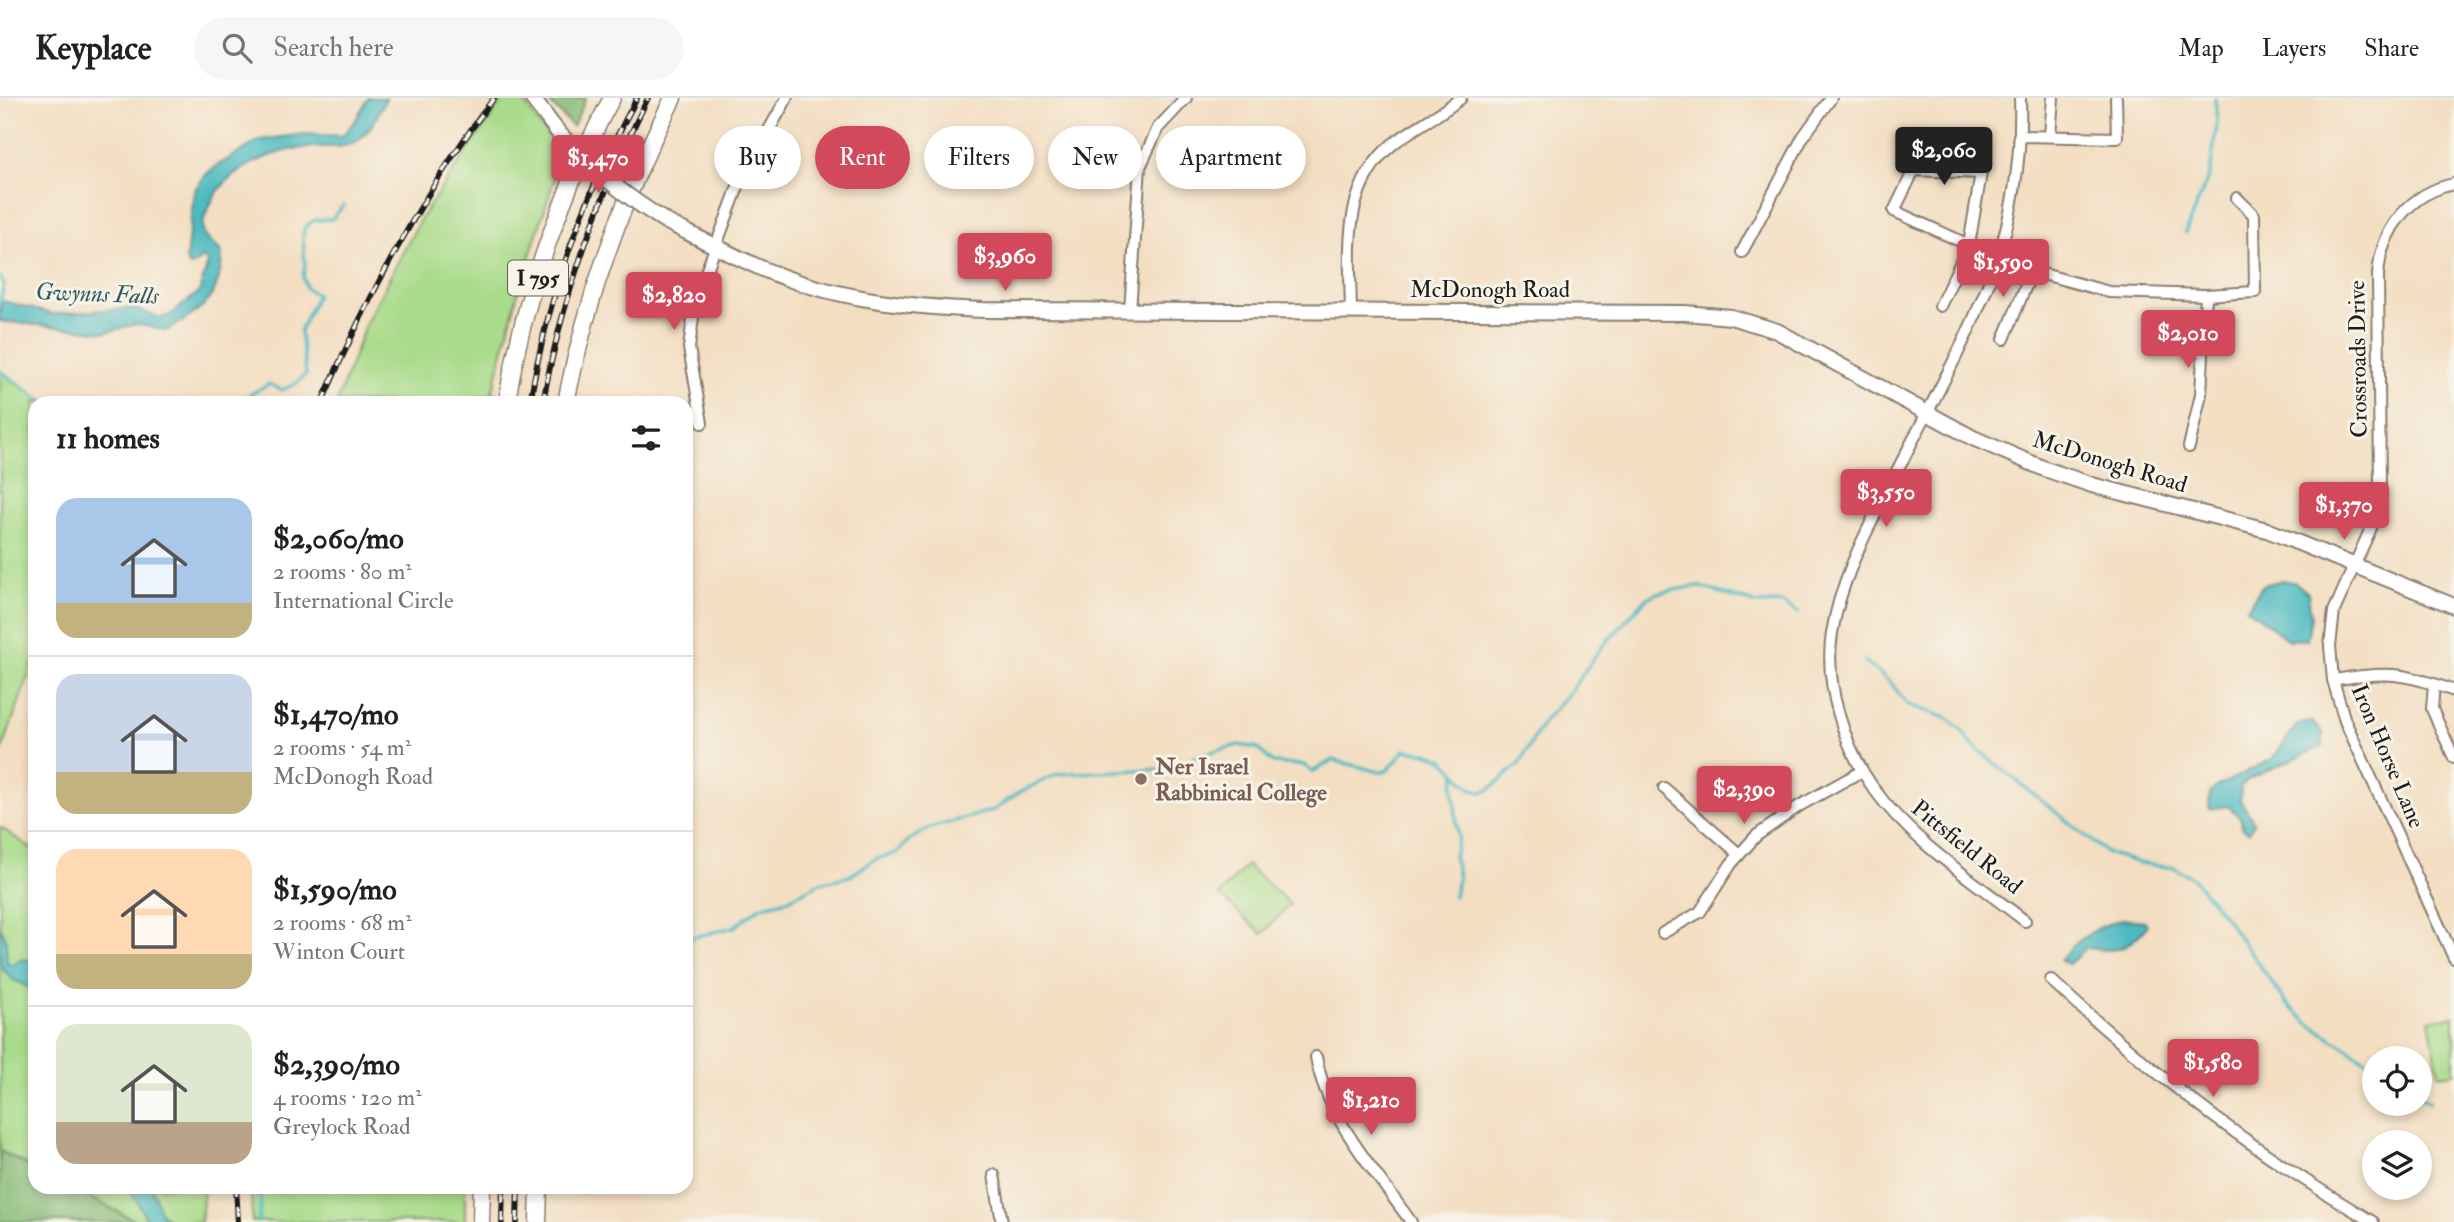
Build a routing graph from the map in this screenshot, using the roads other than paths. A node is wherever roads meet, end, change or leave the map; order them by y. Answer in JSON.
{"nodes":[{"id":1,"x":532,"y":98,"type":"edge"},
{"id":2,"x":612,"y":98,"type":"edge"},
{"id":3,"x":673,"y":98,"type":"edge"},
{"id":4,"x":787,"y":98,"type":"edge"},
{"id":5,"x":1186,"y":98,"type":"edge"},
{"id":6,"x":1461,"y":98,"type":"edge"},
{"id":7,"x":1831,"y":98,"type":"edge"},
{"id":8,"x":2020,"y":98,"type":"edge"},
{"id":9,"x":2053,"y":98,"type":"edge"},
{"id":10,"x":2116,"y":98,"type":"edge"},
{"id":11,"x":2020,"y":135,"type":"junction"},
{"id":12,"x":2050,"y":136,"type":"junction"},
{"id":13,"x":2454,"y":184,"type":"edge"},
{"id":14,"x":2237,"y":198,"type":"dead end"},
{"id":15,"x":1969,"y":245,"type":"junction"},
{"id":16,"x":716,"y":246,"type":"junction"},
{"id":17,"x":1742,"y":252,"type":"dead end"},
{"id":18,"x":1998,"y":256,"type":"junction"},
{"id":19,"x":2032,"y":271,"type":"junction"},
{"id":20,"x":2206,"y":295,"type":"junction"},
{"id":21,"x":1940,"y":306,"type":"dead end"},
{"id":22,"x":1130,"y":311,"type":"junction"},
{"id":23,"x":1351,"y":312,"type":"junction"},
{"id":24,"x":2004,"y":339,"type":"dead end"},
{"id":25,"x":508,"y":396,"type":"edge"},
{"id":26,"x":567,"y":396,"type":"edge"},
{"id":27,"x":1925,"y":413,"type":"junction"},
{"id":28,"x":702,"y":423,"type":"dead end"},
{"id":29,"x":2189,"y":447,"type":"dead end"},
{"id":30,"x":2353,"y":565,"type":"junction"},
{"id":31,"x":2454,"y":606,"type":"edge"},
{"id":32,"x":2333,"y":680,"type":"junction"},
{"id":33,"x":2434,"y":684,"type":"junction"},
{"id":34,"x":2454,"y":691,"type":"edge"},
{"id":35,"x":2454,"y":758,"type":"edge"},
{"id":36,"x":1863,"y":771,"type":"junction"},
{"id":37,"x":1664,"y":788,"type":"dead end"},
{"id":38,"x":1740,"y":854,"type":"junction"},
{"id":39,"x":2025,"y":921,"type":"dead end"},
{"id":40,"x":1663,"y":933,"type":"dead end"},
{"id":41,"x":2454,"y":958,"type":"edge"},
{"id":42,"x":2051,"y":980,"type":"dead end"},
{"id":43,"x":1316,"y":1057,"type":"dead end"},
{"id":44,"x":994,"y":1175,"type":"dead end"},
{"id":45,"x":482,"y":1194,"type":"edge"},
{"id":46,"x":539,"y":1194,"type":"edge"},
{"id":47,"x":481,"y":1222,"type":"edge"},
{"id":48,"x":538,"y":1222,"type":"edge"},
{"id":49,"x":1002,"y":1222,"type":"edge"},
{"id":50,"x":1411,"y":1222,"type":"edge"},
{"id":51,"x":2373,"y":1222,"type":"edge"}],
"edges":[{"from":1,"to":16,"type":"main road","name":"McDonogh Road","bridge":true},
{"from":2,"to":25,"type":"highway","number":"I 795"},
{"from":3,"to":26,"type":"highway","number":"I 795"},
{"from":4,"to":16,"type":"street"},
{"from":5,"to":22,"type":"street"},
{"from":6,"to":23,"type":"street"},
{"from":7,"to":17,"type":"street"},
{"from":8,"to":11,"type":"street","name":"Pittsfield Road"},
{"from":9,"to":12,"type":"street"},
{"from":10,"to":12,"type":"street"},
{"from":11,"to":12,"type":"street"},
{"from":11,"to":18,"type":"street","name":"Pittsfield Road"},
{"from":13,"to":30,"type":"street","name":"Crossroads Drive"},
{"from":14,"to":20,"type":"street"},
{"from":15,"to":15,"type":"street"},
{"from":15,"to":18,"type":"street"},
{"from":15,"to":21,"type":"street"},
{"from":16,"to":22,"type":"main road","name":"McDonogh Road"},
{"from":16,"to":28,"type":"street"},
{"from":18,"to":19,"type":"street"},
{"from":18,"to":27,"type":"street","name":"Pittsfield Road"},
{"from":19,"to":20,"type":"street"},
{"from":19,"to":24,"type":"street"},
{"from":20,"to":29,"type":"street"},
{"from":22,"to":23,"type":"main road","name":"McDonogh Road"},
{"from":23,"to":27,"type":"main road","name":"McDonogh Road"},
{"from":27,"to":30,"type":"main road","name":"McDonogh Road"},
{"from":27,"to":36,"type":"street","name":"Pittsfield Road"},
{"from":30,"to":31,"type":"main road","name":"McDonogh Road"},
{"from":30,"to":32,"type":"street","name":"Iron Horse Lane"},
{"from":32,"to":33,"type":"street"},
{"from":32,"to":41,"type":"street","name":"Iron Horse Lane"},
{"from":33,"to":34,"type":"street"},
{"from":33,"to":35,"type":"street"},
{"from":36,"to":38,"type":"street"},
{"from":36,"to":39,"type":"street","name":"Pittsfield Road"},
{"from":37,"to":38,"type":"street"},
{"from":38,"to":40,"type":"street"},
{"from":42,"to":51,"type":"street"},
{"from":43,"to":50,"type":"street"},
{"from":44,"to":49,"type":"street"},
{"from":45,"to":47,"type":"highway"},
{"from":46,"to":48,"type":"highway"}]}
